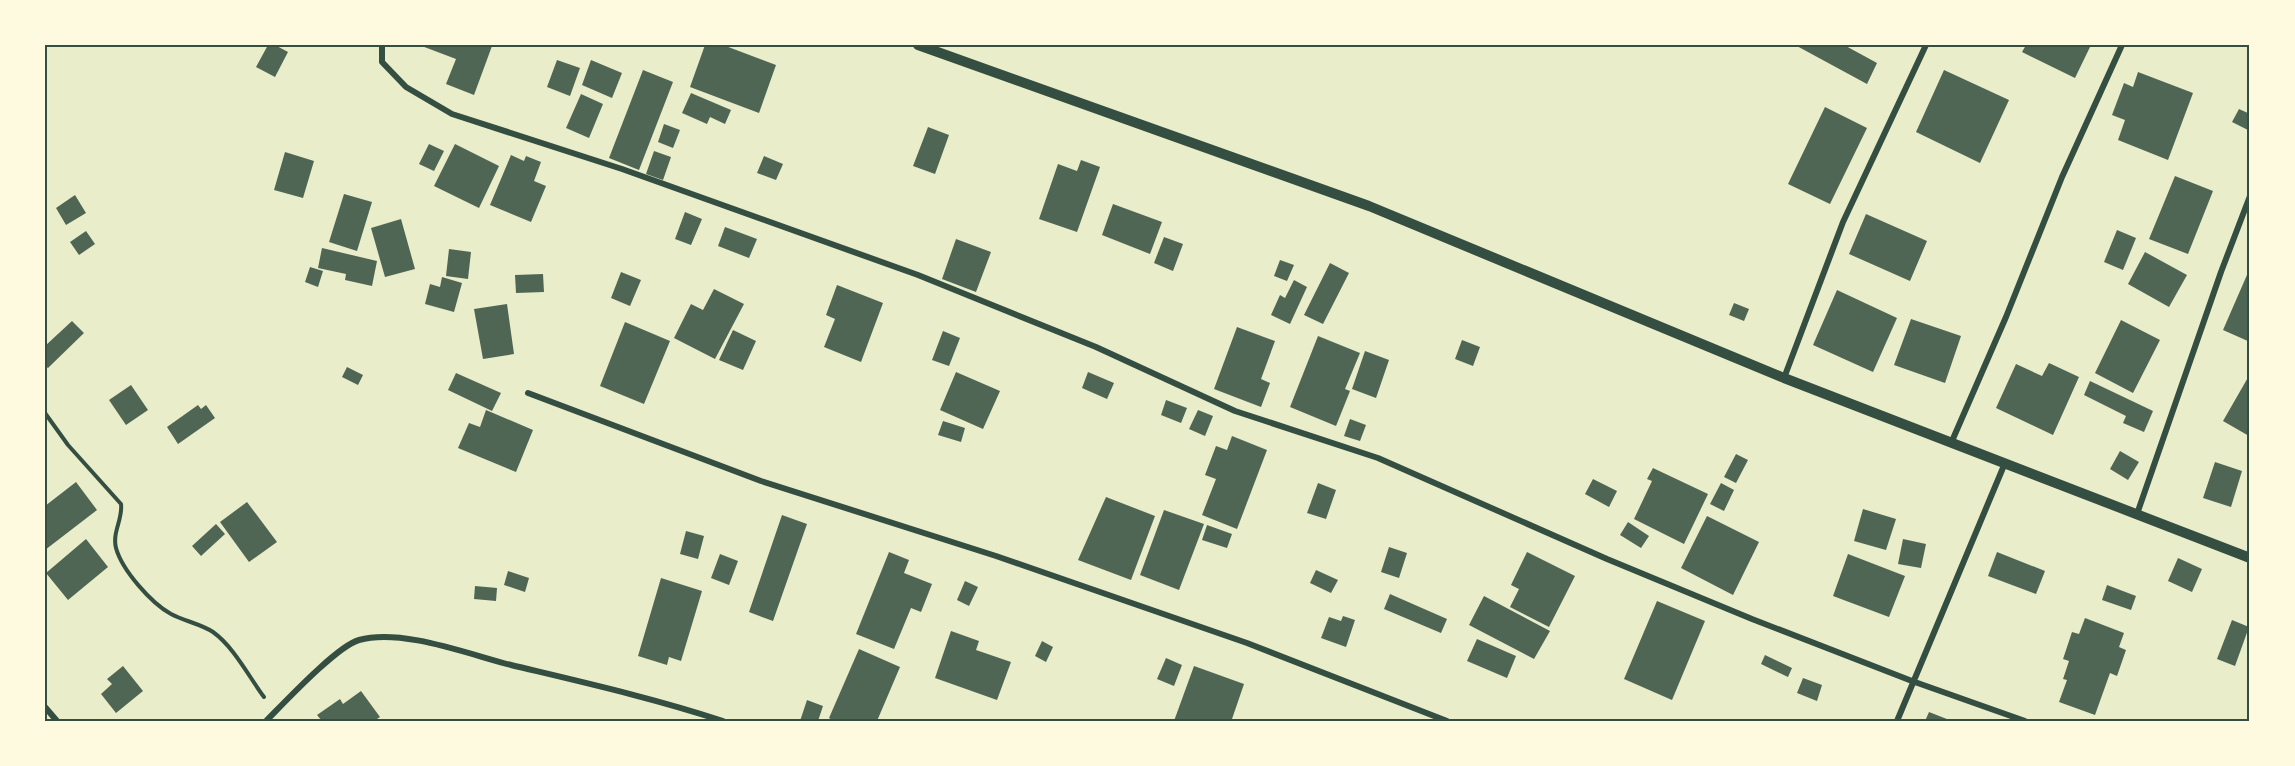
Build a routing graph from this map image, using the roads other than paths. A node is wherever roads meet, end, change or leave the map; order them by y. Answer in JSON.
{"nodes":[{"id":1,"x":382,"y":45,"type":"edge"},
{"id":2,"x":918,"y":45,"type":"edge"},
{"id":3,"x":1926,"y":45,"type":"edge"},
{"id":4,"x":2122,"y":45,"type":"edge"},
{"id":5,"x":2250,"y":196,"type":"edge"},
{"id":6,"x":1784,"y":378,"type":"junction"},
{"id":7,"x":528,"y":393,"type":"dead end"},
{"id":8,"x":1952,"y":441,"type":"junction"},
{"id":9,"x":2005,"y":462,"type":"junction"},
{"id":10,"x":2137,"y":514,"type":"junction"},
{"id":11,"x":2250,"y":558,"type":"edge"},
{"id":12,"x":1912,"y":681,"type":"junction"},
{"id":13,"x":45,"y":707,"type":"edge"},
{"id":14,"x":57,"y":721,"type":"edge"},
{"id":15,"x":266,"y":721,"type":"edge"},
{"id":16,"x":723,"y":721,"type":"edge"},
{"id":17,"x":1448,"y":721,"type":"edge"},
{"id":18,"x":1897,"y":721,"type":"edge"},
{"id":19,"x":2025,"y":721,"type":"edge"}],
"edges":[{"from":1,"to":12,"type":"street"},
{"from":2,"to":6,"type":"street"},
{"from":3,"to":6,"type":"street"},
{"from":4,"to":8,"type":"street"},
{"from":5,"to":10,"type":"street"},
{"from":6,"to":8,"type":"street"},
{"from":7,"to":17,"type":"street"},
{"from":8,"to":9,"type":"street"},
{"from":9,"to":10,"type":"street"},
{"from":9,"to":12,"type":"street"},
{"from":10,"to":11,"type":"street"},
{"from":12,"to":18,"type":"street"},
{"from":12,"to":19,"type":"street"},
{"from":13,"to":14,"type":"street"},
{"from":15,"to":16,"type":"street"}]}
